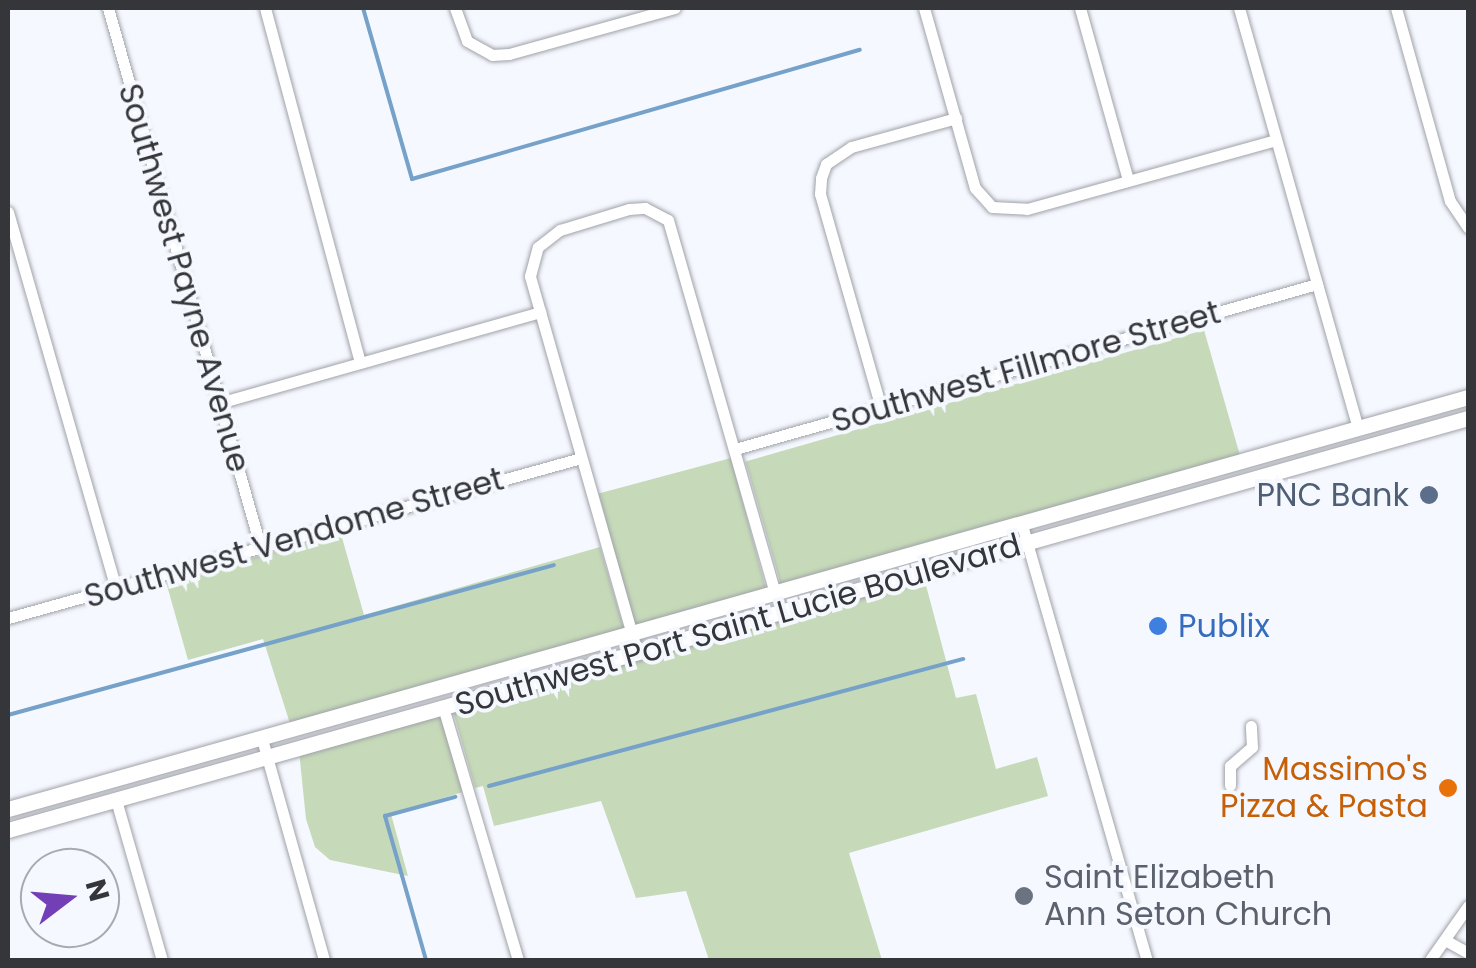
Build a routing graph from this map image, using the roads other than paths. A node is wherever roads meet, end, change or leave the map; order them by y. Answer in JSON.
{"nodes":[{"id":1,"x":108,"y":8,"type":"edge"},
{"id":2,"x":264,"y":8,"type":"edge"},
{"id":3,"x":455,"y":8,"type":"edge"},
{"id":4,"x":611,"y":8,"type":"edge"},
{"id":5,"x":675,"y":8,"type":"edge"},
{"id":6,"x":924,"y":8,"type":"edge"},
{"id":7,"x":1080,"y":8,"type":"edge"},
{"id":8,"x":1239,"y":8,"type":"edge"},
{"id":9,"x":1396,"y":8,"type":"edge"},
{"id":10,"x":616,"y":24,"type":"junction"},
{"id":11,"x":956,"y":118,"type":"junction"},
{"id":12,"x":1276,"y":140,"type":"junction"},
{"id":13,"x":1128,"y":180,"type":"junction"},
{"id":14,"x":8,"y":212,"type":"edge"},
{"id":15,"x":1468,"y":228,"type":"edge"},
{"id":16,"x":1318,"y":284,"type":"junction"},
{"id":17,"x":540,"y":312,"type":"junction"},
{"id":18,"x":360,"y":362,"type":"junction"},
{"id":19,"x":1468,"y":398,"type":"edge"},
{"id":20,"x":219,"y":403,"type":"junction"},
{"id":21,"x":880,"y":408,"type":"junction"},
{"id":22,"x":1468,"y":418,"type":"edge"},
{"id":23,"x":1358,"y":429,"type":"junction"},
{"id":24,"x":734,"y":449,"type":"junction"},
{"id":25,"x":581,"y":458,"type":"junction"},
{"id":26,"x":1326,"y":459,"type":"junction"},
{"id":27,"x":1022,"y":525,"type":"junction"},
{"id":28,"x":1028,"y":544,"type":"junction"},
{"id":29,"x":261,"y":549,"type":"junction"},
{"id":30,"x":116,"y":588,"type":"junction"},
{"id":31,"x":775,"y":593,"type":"junction"},
{"id":32,"x":8,"y":618,"type":"edge"},
{"id":33,"x":631,"y":635,"type":"junction"},
{"id":34,"x":636,"y":652,"type":"junction"},
{"id":35,"x":443,"y":707,"type":"junction"},
{"id":36,"x":1251,"y":726,"type":"dead end"},
{"id":37,"x":262,"y":739,"type":"junction"},
{"id":38,"x":268,"y":758,"type":"junction"},
{"id":39,"x":1230,"y":785,"type":"dead end"},
{"id":40,"x":116,"y":800,"type":"junction"},
{"id":41,"x":8,"y":809,"type":"edge"},
{"id":42,"x":8,"y":830,"type":"edge"},
{"id":43,"x":1468,"y":906,"type":"edge"},
{"id":44,"x":1445,"y":940,"type":"junction"},
{"id":45,"x":1468,"y":954,"type":"edge"},
{"id":46,"x":162,"y":960,"type":"edge"},
{"id":47,"x":324,"y":960,"type":"edge"},
{"id":48,"x":518,"y":960,"type":"edge"},
{"id":49,"x":1147,"y":960,"type":"edge"},
{"id":50,"x":1430,"y":960,"type":"edge"}],
"edges":[{"from":1,"to":20,"type":"street","name":"Southwest Payne Avenue"},
{"from":2,"to":18,"type":"street"},
{"from":3,"to":10,"type":"street"},
{"from":4,"to":10,"type":"street"},
{"from":5,"to":10,"type":"street"},
{"from":6,"to":11,"type":"street"},
{"from":7,"to":13,"type":"street"},
{"from":8,"to":12,"type":"street"},
{"from":9,"to":15,"type":"street"},
{"from":11,"to":13,"type":"street"},
{"from":11,"to":21,"type":"street"},
{"from":12,"to":13,"type":"street"},
{"from":12,"to":16,"type":"street"},
{"from":14,"to":30,"type":"street"},
{"from":16,"to":21,"type":"street","name":"Southwest Fillmore Street"},
{"from":16,"to":23,"type":"street"},
{"from":17,"to":18,"type":"street"},
{"from":17,"to":24,"type":"street"},
{"from":17,"to":25,"type":"street"},
{"from":18,"to":20,"type":"street"},
{"from":19,"to":23,"type":"main road","name":"Southwest Port Saint Lucie Boulevard"},
{"from":20,"to":29,"type":"street","name":"Southwest Payne Avenue"},
{"from":21,"to":24,"type":"street","name":"Southwest Fillmore Street"},
{"from":22,"to":26,"type":"main road","name":"Southwest Port Saint Lucie Boulevard"},
{"from":23,"to":26,"type":"main road"},
{"from":23,"to":27,"type":"main road","name":"Southwest Port Saint Lucie Boulevard"},
{"from":24,"to":31,"type":"street"},
{"from":25,"to":29,"type":"street","name":"Southwest Vendome Street"},
{"from":25,"to":33,"type":"street"},
{"from":26,"to":28,"type":"main road","name":"Southwest Port Saint Lucie Boulevard"},
{"from":27,"to":28,"type":"street"},
{"from":27,"to":31,"type":"main road","name":"Southwest Port Saint Lucie Boulevard"},
{"from":28,"to":34,"type":"main road","name":"Southwest Port Saint Lucie Boulevard"},
{"from":28,"to":49,"type":"street"},
{"from":29,"to":30,"type":"street","name":"Southwest Vendome Street"},
{"from":30,"to":32,"type":"street","name":"Southwest Vendome Street"},
{"from":31,"to":33,"type":"main road","name":"Southwest Port Saint Lucie Boulevard"},
{"from":33,"to":34,"type":"street"},
{"from":33,"to":37,"type":"main road","name":"Southwest Port Saint Lucie Boulevard"},
{"from":34,"to":35,"type":"main road","name":"Southwest Port Saint Lucie Boulevard"},
{"from":35,"to":38,"type":"main road","name":"Southwest Port Saint Lucie Boulevard"},
{"from":35,"to":48,"type":"street"},
{"from":36,"to":39,"type":"street"},
{"from":37,"to":38,"type":"street"},
{"from":37,"to":41,"type":"main road","name":"Southwest Port Saint Lucie Boulevard"},
{"from":38,"to":40,"type":"main road","name":"Southwest Port Saint Lucie Boulevard"},
{"from":38,"to":47,"type":"street"},
{"from":40,"to":42,"type":"main road","name":"Southwest Port Saint Lucie Boulevard"},
{"from":40,"to":46,"type":"street"},
{"from":43,"to":44,"type":"street"},
{"from":44,"to":45,"type":"street"},
{"from":44,"to":50,"type":"street"}]}
